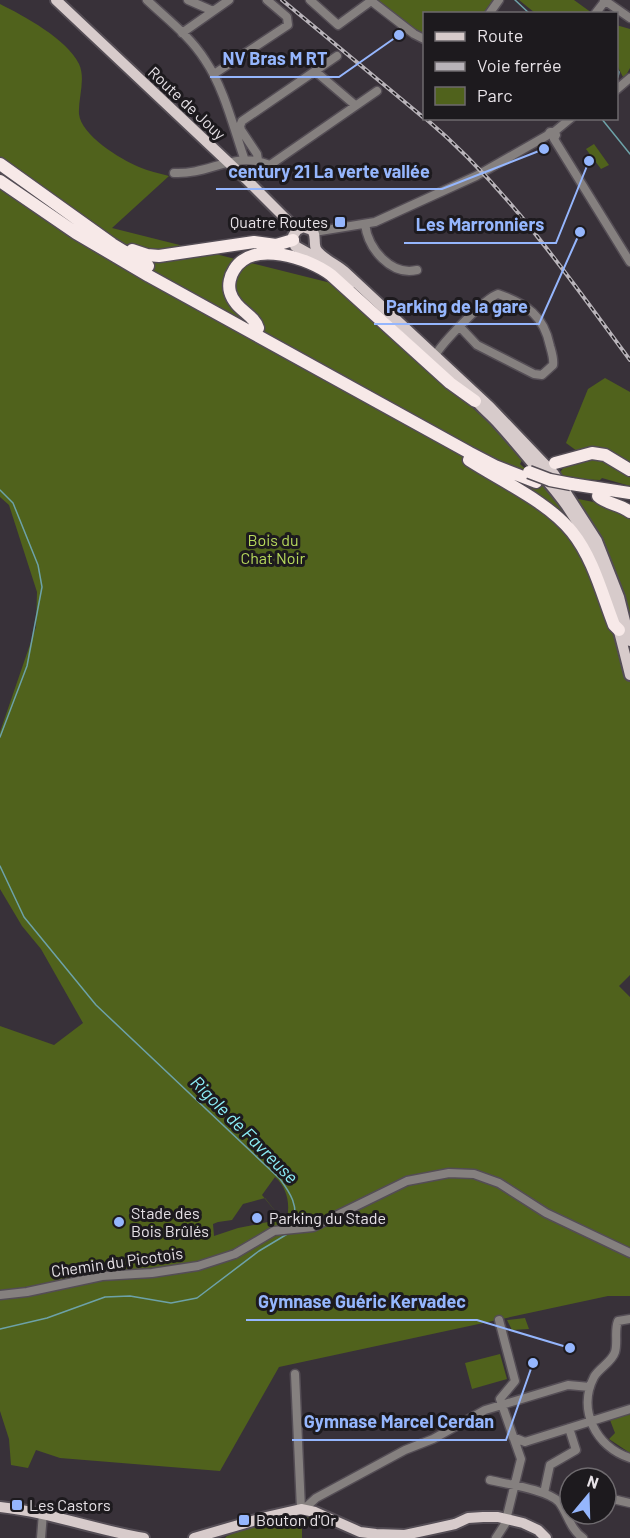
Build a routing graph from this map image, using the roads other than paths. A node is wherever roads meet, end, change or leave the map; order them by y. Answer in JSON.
{"nodes":[{"id":1,"x":56,"y":0,"type":"edge"},
{"id":2,"x":147,"y":0,"type":"edge"},
{"id":3,"x":188,"y":0,"type":"edge"},
{"id":4,"x":229,"y":0,"type":"edge"},
{"id":5,"x":267,"y":0,"type":"edge"},
{"id":6,"x":310,"y":0,"type":"edge"},
{"id":7,"x":605,"y":0,"type":"edge"},
{"id":8,"x":371,"y":1,"type":"edge"},
{"id":9,"x":213,"y":11,"type":"junction"},
{"id":10,"x":630,"y":18,"type":"edge"},
{"id":11,"x":182,"y":33,"type":"junction"},
{"id":12,"x":423,"y":38,"type":"edge"},
{"id":13,"x":337,"y":56,"type":"dead end"},
{"id":14,"x":315,"y":71,"type":"junction"},
{"id":15,"x":214,"y":74,"type":"junction"},
{"id":16,"x":630,"y":78,"type":"edge"},
{"id":17,"x":618,"y":88,"type":"edge"},
{"id":18,"x":377,"y":90,"type":"dead end"},
{"id":19,"x":355,"y":105,"type":"junction"},
{"id":20,"x":559,"y":121,"type":"edge"},
{"id":21,"x":552,"y":135,"type":"junction"},
{"id":22,"x":244,"y":158,"type":"junction"},
{"id":23,"x":258,"y":160,"type":"junction"},
{"id":24,"x":228,"y":162,"type":"junction"},
{"id":25,"x":0,"y":164,"type":"edge"},
{"id":26,"x":174,"y":173,"type":"dead end"},
{"id":27,"x":0,"y":182,"type":"edge"},
{"id":28,"x":365,"y":224,"type":"junction"},
{"id":29,"x":314,"y":232,"type":"junction"},
{"id":30,"x":295,"y":235,"type":"junction"},
{"id":31,"x":112,"y":244,"type":"junction"},
{"id":32,"x":310,"y":247,"type":"junction"},
{"id":33,"x":630,"y":262,"type":"edge"},
{"id":34,"x":417,"y":270,"type":"dead end"},
{"id":35,"x":460,"y":327,"type":"junction"},
{"id":36,"x":258,"y":328,"type":"junction"},
{"id":37,"x":441,"y":345,"type":"junction"},
{"id":38,"x":424,"y":350,"type":"junction"},
{"id":39,"x":435,"y":356,"type":"junction"},
{"id":40,"x":475,"y":400,"type":"junction"},
{"id":41,"x":430,"y":430,"type":"junction"},
{"id":42,"x":534,"y":453,"type":"junction"},
{"id":43,"x":555,"y":463,"type":"junction"},
{"id":44,"x":630,"y":470,"type":"edge"},
{"id":45,"x":532,"y":477,"type":"junction"},
{"id":46,"x":558,"y":480,"type":"junction"},
{"id":47,"x":574,"y":488,"type":"junction"},
{"id":48,"x":630,"y":492,"type":"edge"},
{"id":49,"x":598,"y":496,"type":"junction"},
{"id":50,"x":630,"y":499,"type":"edge"},
{"id":51,"x":630,"y":512,"type":"edge"},
{"id":52,"x":615,"y":583,"type":"junction"},
{"id":53,"x":630,"y":594,"type":"edge"},
{"id":54,"x":620,"y":630,"type":"junction"},
{"id":55,"x":630,"y":641,"type":"edge"},
{"id":56,"x":630,"y":675,"type":"edge"},
{"id":57,"x":630,"y":1253,"type":"edge"},
{"id":58,"x":0,"y":1295,"type":"edge"},
{"id":59,"x":630,"y":1319,"type":"edge"},
{"id":60,"x":499,"y":1320,"type":"dead end"},
{"id":61,"x":295,"y":1374,"type":"dead end"},
{"id":62,"x":590,"y":1387,"type":"junction"},
{"id":63,"x":503,"y":1406,"type":"junction"},
{"id":64,"x":630,"y":1409,"type":"edge"},
{"id":65,"x":590,"y":1421,"type":"junction"},
{"id":66,"x":569,"y":1428,"type":"junction"},
{"id":67,"x":513,"y":1437,"type":"junction"},
{"id":68,"x":525,"y":1442,"type":"junction"},
{"id":69,"x":630,"y":1458,"type":"edge"},
{"id":70,"x":521,"y":1459,"type":"junction"},
{"id":71,"x":490,"y":1480,"type":"dead end"},
{"id":72,"x":514,"y":1486,"type":"junction"},
{"id":73,"x":544,"y":1493,"type":"junction"},
{"id":74,"x":0,"y":1507,"type":"edge"},
{"id":75,"x":303,"y":1509,"type":"junction"},
{"id":76,"x":43,"y":1514,"type":"junction"},
{"id":77,"x":506,"y":1522,"type":"junction"},
{"id":78,"x":217,"y":1535,"type":"edge"},
{"id":79,"x":40,"y":1538,"type":"edge"},
{"id":80,"x":144,"y":1538,"type":"edge"},
{"id":81,"x":194,"y":1538,"type":"edge"},
{"id":82,"x":496,"y":1538,"type":"edge"},
{"id":83,"x":545,"y":1538,"type":"edge"},
{"id":84,"x":583,"y":1538,"type":"edge"}],
"edges":[{"from":1,"to":24,"type":"main road","name":"Route de Jouy"},
{"from":2,"to":11,"type":"street"},
{"from":3,"to":9,"type":"street"},
{"from":4,"to":9,"type":"street"},
{"from":5,"to":15,"type":"street"},
{"from":6,"to":8,"type":"street"},
{"from":7,"to":10,"type":"street"},
{"from":8,"to":12,"type":"street"},
{"from":9,"to":11,"type":"street"},
{"from":11,"to":15,"type":"street"},
{"from":13,"to":14,"type":"street"},
{"from":14,"to":19,"type":"street"},
{"from":14,"to":23,"type":"street"},
{"from":15,"to":22,"type":"street"},
{"from":16,"to":17,"type":"street"},
{"from":18,"to":19,"type":"street"},
{"from":19,"to":23,"type":"street"},
{"from":20,"to":21,"type":"street"},
{"from":21,"to":28,"type":"street"},
{"from":21,"to":33,"type":"street"},
{"from":22,"to":23,"type":"street"},
{"from":22,"to":24,"type":"street"},
{"from":24,"to":26,"type":"street"},
{"from":24,"to":30,"type":"main road","name":"Route de Jouy"},
{"from":25,"to":31,"type":"highway"},
{"from":27,"to":41,"type":"highway"},
{"from":28,"to":29,"type":"street"},
{"from":28,"to":34,"type":"street"},
{"from":29,"to":30,"type":"main road"},
{"from":29,"to":32,"type":"main road"},
{"from":30,"to":31,"type":"highway"},
{"from":30,"to":32,"type":"main road"},
{"from":31,"to":36,"type":"highway"},
{"from":32,"to":38,"type":"main road"},
{"from":35,"to":35,"type":"street"},
{"from":35,"to":37,"type":"street"},
{"from":36,"to":40,"type":"highway"},
{"from":36,"to":45,"type":"highway"},
{"from":37,"to":38,"type":"street"},
{"from":37,"to":39,"type":"street"},
{"from":38,"to":39,"type":"main road"},
{"from":38,"to":40,"type":"main road"},
{"from":39,"to":42,"type":"main road"},
{"from":40,"to":54,"type":"main road"},
{"from":41,"to":45,"type":"highway"},
{"from":41,"to":54,"type":"highway"},
{"from":42,"to":43,"type":"main road"},
{"from":42,"to":46,"type":"main road"},
{"from":43,"to":44,"type":"highway"},
{"from":43,"to":46,"type":"street"},
{"from":45,"to":47,"type":"highway"},
{"from":46,"to":52,"type":"main road"},
{"from":47,"to":48,"type":"highway"},
{"from":47,"to":49,"type":"highway"},
{"from":49,"to":50,"type":"highway"},
{"from":49,"to":51,"type":"highway"},
{"from":52,"to":53,"type":"main road"},
{"from":52,"to":55,"type":"main road"},
{"from":54,"to":56,"type":"main road"},
{"from":57,"to":58,"type":"street","name":"Chemin du Picotois"},
{"from":59,"to":62,"type":"street"},
{"from":60,"to":63,"type":"street"},
{"from":61,"to":75,"type":"street"},
{"from":62,"to":63,"type":"street"},
{"from":62,"to":65,"type":"street"},
{"from":63,"to":67,"type":"street"},
{"from":63,"to":75,"type":"street"},
{"from":64,"to":65,"type":"street"},
{"from":65,"to":66,"type":"street"},
{"from":65,"to":69,"type":"street"},
{"from":66,"to":68,"type":"street"},
{"from":66,"to":73,"type":"street"},
{"from":67,"to":68,"type":"street"},
{"from":67,"to":70,"type":"street"},
{"from":68,"to":70,"type":"street"},
{"from":70,"to":72,"type":"street"},
{"from":71,"to":72,"type":"street"},
{"from":72,"to":73,"type":"street"},
{"from":72,"to":77,"type":"street"},
{"from":73,"to":84,"type":"street"},
{"from":74,"to":76,"type":"main road"},
{"from":75,"to":77,"type":"main road"},
{"from":75,"to":78,"type":"main road"},
{"from":76,"to":79,"type":"street"},
{"from":76,"to":80,"type":"main road"},
{"from":77,"to":82,"type":"street"},
{"from":77,"to":83,"type":"main road"},
{"from":78,"to":81,"type":"main road"}]}
